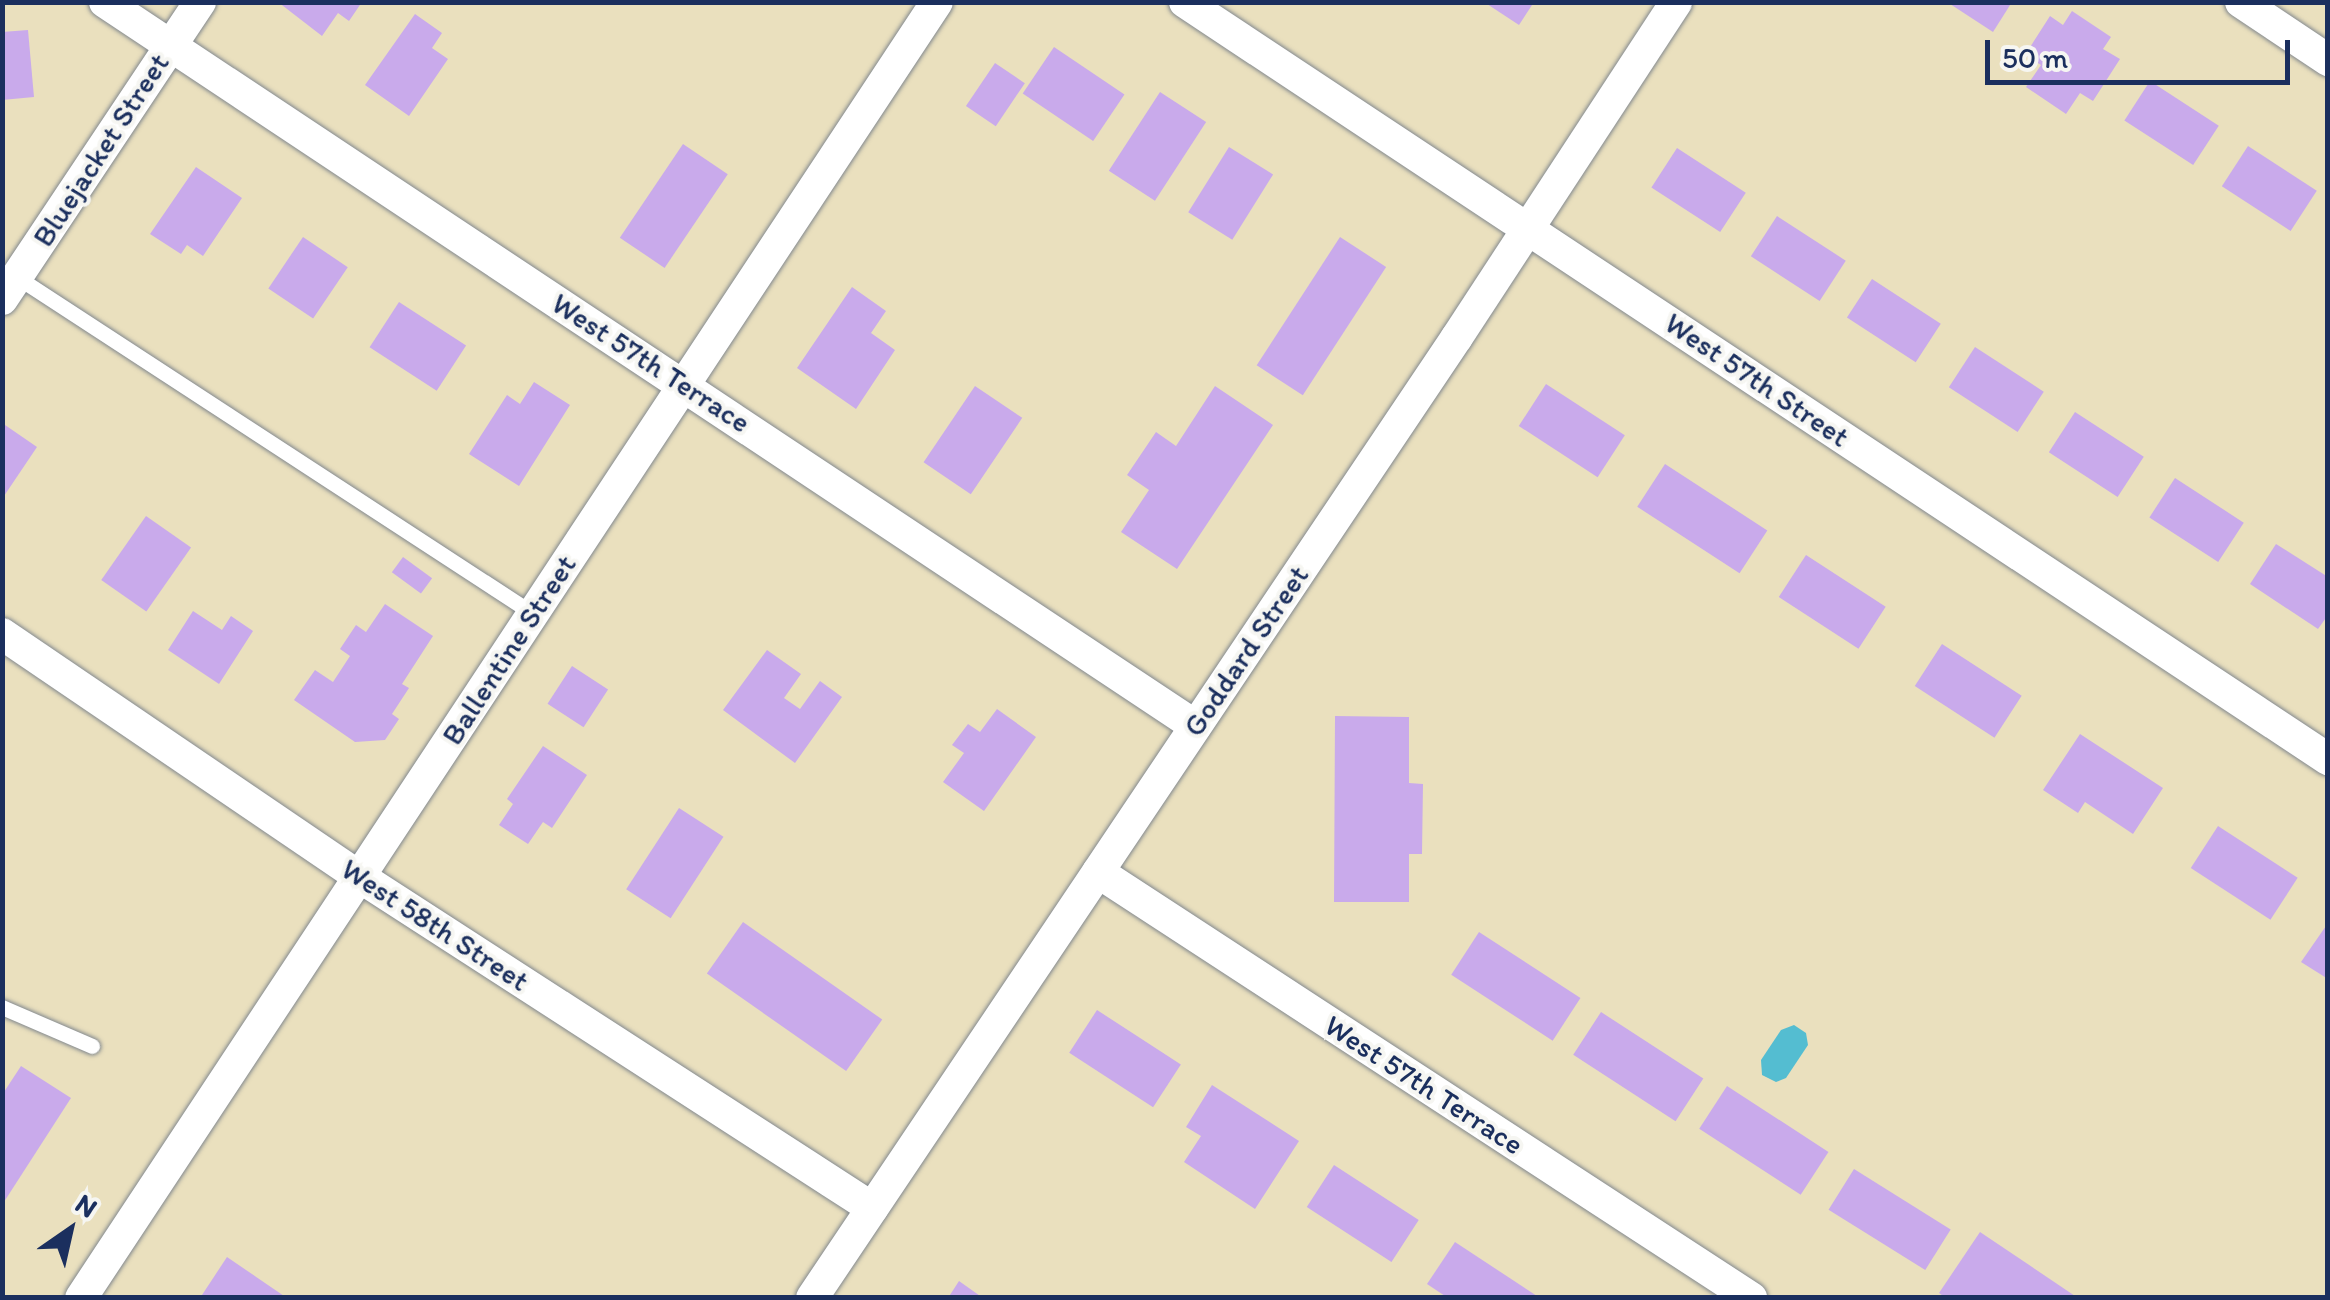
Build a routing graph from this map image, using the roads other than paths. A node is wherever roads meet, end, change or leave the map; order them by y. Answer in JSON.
{"nodes":[{"id":1,"x":105,"y":2,"type":"edge"},
{"id":2,"x":200,"y":2,"type":"edge"},
{"id":3,"x":937,"y":2,"type":"edge"},
{"id":4,"x":1186,"y":2,"type":"edge"},
{"id":5,"x":1676,"y":2,"type":"edge"},
{"id":6,"x":2240,"y":2,"type":"edge"},
{"id":7,"x":170,"y":46,"type":"junction"},
{"id":8,"x":2328,"y":60,"type":"edge"},
{"id":9,"x":1527,"y":226,"type":"junction"},
{"id":10,"x":10,"y":288,"type":"edge"},
{"id":11,"x":683,"y":383,"type":"junction"},
{"id":12,"x":532,"y":613,"type":"junction"},
{"id":13,"x":2,"y":634,"type":"edge"},
{"id":14,"x":1194,"y":726,"type":"junction"},
{"id":15,"x":2328,"y":759,"type":"edge"},
{"id":16,"x":1098,"y":872,"type":"junction"},
{"id":17,"x":360,"y":877,"type":"junction"},
{"id":18,"x":2,"y":1006,"type":"edge"},
{"id":19,"x":92,"y":1046,"type":"dead end"},
{"id":20,"x":872,"y":1208,"type":"junction"},
{"id":21,"x":81,"y":1298,"type":"edge"},
{"id":22,"x":812,"y":1298,"type":"edge"},
{"id":23,"x":1751,"y":1298,"type":"edge"}],
"edges":[{"from":1,"to":7,"type":"street","name":"West 57th Terrace"},
{"from":2,"to":7,"type":"street","name":"Bluejacket Street"},
{"from":3,"to":11,"type":"street","name":"Ballentine Street"},
{"from":4,"to":9,"type":"street","name":"West 57th Street"},
{"from":5,"to":9,"type":"street","name":"Goddard Street"},
{"from":6,"to":8,"type":"street"},
{"from":7,"to":10,"type":"street","name":"Bluejacket Street"},
{"from":7,"to":11,"type":"street","name":"West 57th Terrace"},
{"from":9,"to":14,"type":"street","name":"Goddard Street"},
{"from":9,"to":15,"type":"street","name":"West 57th Street"},
{"from":10,"to":12,"type":"lane"},
{"from":11,"to":12,"type":"street","name":"Ballentine Street"},
{"from":11,"to":14,"type":"street","name":"West 57th Terrace"},
{"from":12,"to":17,"type":"street","name":"Ballentine Street"},
{"from":13,"to":17,"type":"street","name":"West 58th Street"},
{"from":14,"to":16,"type":"street","name":"Goddard Street"},
{"from":16,"to":20,"type":"street","name":"Goddard Street"},
{"from":16,"to":23,"type":"street","name":"West 57th Terrace"},
{"from":17,"to":20,"type":"street","name":"West 58th Street"},
{"from":17,"to":21,"type":"street","name":"Ballentine Street"},
{"from":18,"to":19,"type":"lane"},
{"from":20,"to":22,"type":"street","name":"Goddard Street"}]}
